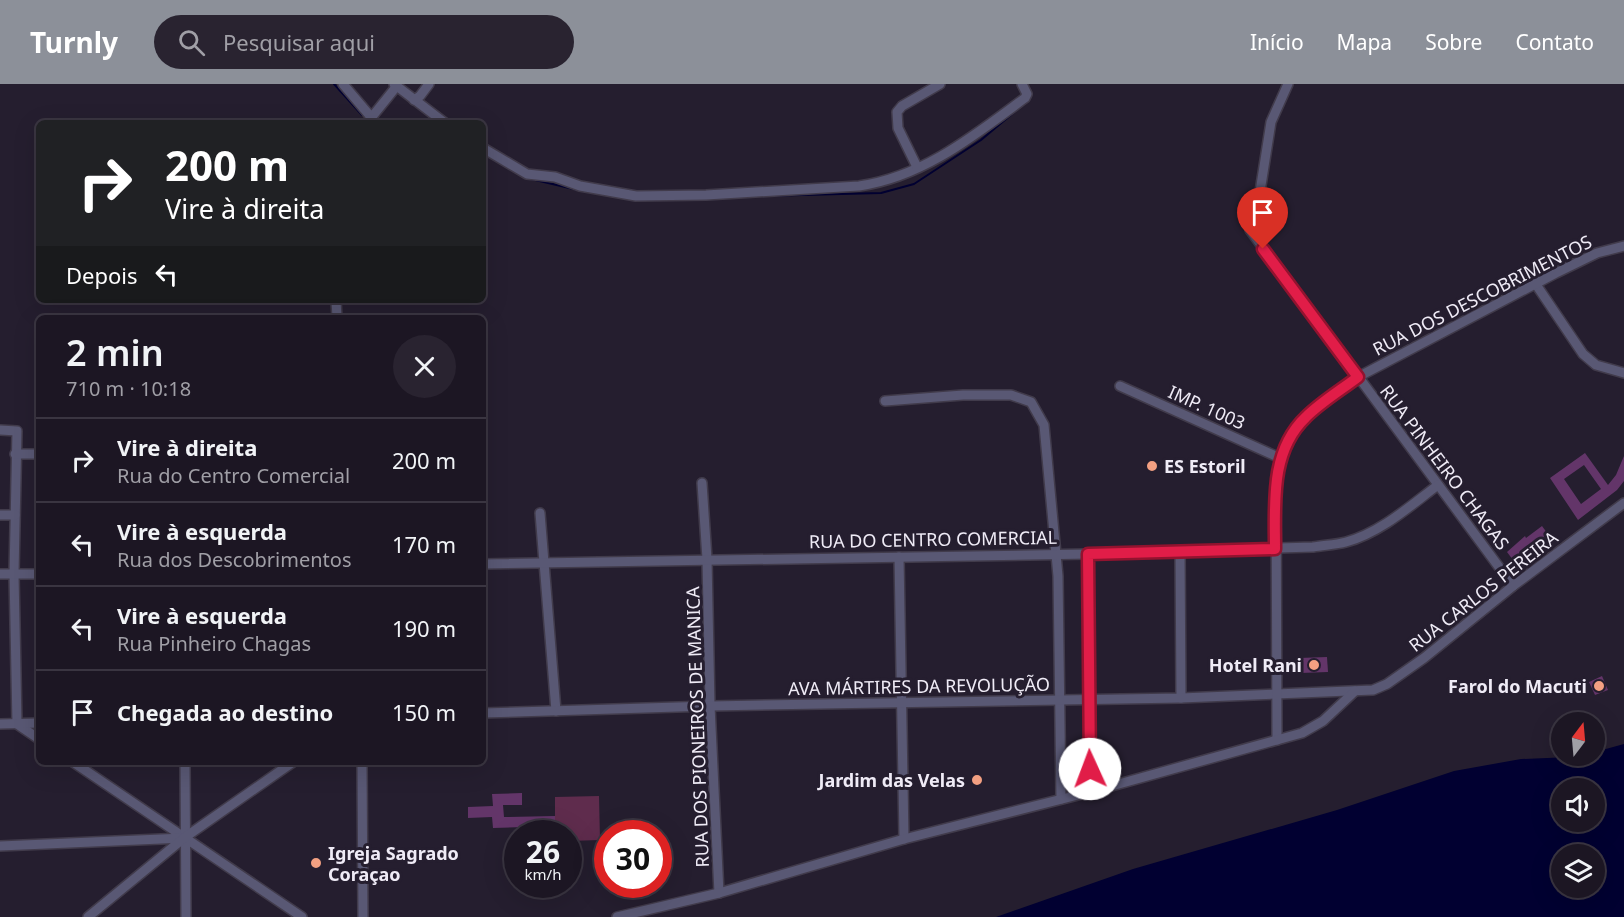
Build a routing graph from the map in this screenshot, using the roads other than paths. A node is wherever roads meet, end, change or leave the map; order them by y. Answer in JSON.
{"nodes":[{"id":1,"x":343,"y":84,"type":"edge"},
{"id":2,"x":429,"y":84,"type":"edge"},
{"id":3,"x":939,"y":84,"type":"edge"},
{"id":4,"x":1022,"y":84,"type":"edge"},
{"id":5,"x":1288,"y":84,"type":"edge"},
{"id":6,"x":395,"y":86,"type":"edge"},
{"id":7,"x":414,"y":100,"type":"junction"},
{"id":8,"x":369,"y":120,"type":"edge"},
{"id":9,"x":442,"y":120,"type":"edge"},
{"id":10,"x":486,"y":150,"type":"edge"},
{"id":11,"x":916,"y":167,"type":"junction"},
{"id":12,"x":1624,"y":246,"type":"edge"},
{"id":13,"x":1535,"y":283,"type":"junction"},
{"id":14,"x":1624,"y":373,"type":"edge"},
{"id":15,"x":1358,"y":377,"type":"junction"},
{"id":16,"x":1119,"y":386,"type":"dead end"},
{"id":17,"x":885,"y":401,"type":"dead end"},
{"id":18,"x":0,"y":430,"type":"edge"},
{"id":19,"x":15,"y":454,"type":"junction"},
{"id":20,"x":36,"y":454,"type":"edge"},
{"id":21,"x":1281,"y":458,"type":"junction"},
{"id":22,"x":702,"y":483,"type":"dead end"},
{"id":23,"x":1438,"y":485,"type":"junction"},
{"id":24,"x":1624,"y":503,"type":"edge"},
{"id":25,"x":540,"y":513,"type":"dead end"},
{"id":26,"x":0,"y":515,"type":"edge"},
{"id":27,"x":15,"y":515,"type":"junction"},
{"id":28,"x":1275,"y":549,"type":"junction"},
{"id":29,"x":1180,"y":551,"type":"junction"},
{"id":30,"x":1055,"y":554,"type":"junction"},
{"id":31,"x":1088,"y":554,"type":"junction"},
{"id":32,"x":899,"y":557,"type":"junction"},
{"id":33,"x":707,"y":559,"type":"junction"},
{"id":34,"x":544,"y":563,"type":"junction"},
{"id":35,"x":486,"y":564,"type":"edge"},
{"id":36,"x":0,"y":574,"type":"edge"},
{"id":37,"x":14,"y":574,"type":"junction"},
{"id":38,"x":36,"y":574,"type":"edge"},
{"id":39,"x":1513,"y":586,"type":"junction"},
{"id":40,"x":1355,"y":691,"type":"junction"},
{"id":41,"x":1277,"y":695,"type":"junction"},
{"id":42,"x":1181,"y":698,"type":"junction"},
{"id":43,"x":1060,"y":700,"type":"junction"},
{"id":44,"x":1088,"y":700,"type":"junction"},
{"id":45,"x":901,"y":703,"type":"junction"},
{"id":46,"x":710,"y":706,"type":"junction"},
{"id":47,"x":556,"y":711,"type":"junction"},
{"id":48,"x":486,"y":713,"type":"edge"},
{"id":49,"x":36,"y":723,"type":"edge"},
{"id":50,"x":0,"y":724,"type":"edge"},
{"id":51,"x":17,"y":724,"type":"junction"},
{"id":52,"x":36,"y":737,"type":"edge"},
{"id":53,"x":1276,"y":740,"type":"junction"},
{"id":54,"x":77,"y":765,"type":"edge"},
{"id":55,"x":185,"y":765,"type":"edge"},
{"id":56,"x":289,"y":765,"type":"edge"},
{"id":57,"x":362,"y":765,"type":"edge"},
{"id":58,"x":1090,"y":792,"type":"junction"},
{"id":59,"x":1061,"y":799,"type":"junction"},
{"id":60,"x":184,"y":838,"type":"junction"},
{"id":61,"x":903,"y":839,"type":"junction"},
{"id":62,"x":0,"y":846,"type":"edge"},
{"id":63,"x":719,"y":893,"type":"junction"},
{"id":64,"x":88,"y":917,"type":"edge"},
{"id":65,"x":186,"y":917,"type":"edge"},
{"id":66,"x":302,"y":917,"type":"edge"},
{"id":67,"x":363,"y":917,"type":"edge"},
{"id":68,"x":617,"y":917,"type":"edge"}],
"edges":[{"from":1,"to":8,"type":"street"},
{"from":2,"to":7,"type":"street"},
{"from":3,"to":11,"type":"street"},
{"from":4,"to":11,"type":"street"},
{"from":5,"to":15,"type":"street","name":"RUA PINHEIRO CHAGAS"},
{"from":6,"to":7,"type":"street"},
{"from":6,"to":8,"type":"street"},
{"from":7,"to":9,"type":"street"},
{"from":10,"to":11,"type":"street"},
{"from":12,"to":13,"type":"street","name":"RUA DOS DESCOBRIMENTOS"},
{"from":13,"to":14,"type":"street"},
{"from":13,"to":15,"type":"street","name":"RUA DOS DESCOBRIMENTOS"},
{"from":15,"to":21,"type":"street","name":"RUA DOS DESCOBRIMENTOS"},
{"from":15,"to":23,"type":"street","name":"RUA PINHEIRO CHAGAS"},
{"from":16,"to":21,"type":"street","name":"IMP. 1003"},
{"from":17,"to":30,"type":"street"},
{"from":18,"to":19,"type":"street"},
{"from":19,"to":20,"type":"street"},
{"from":19,"to":27,"type":"street"},
{"from":21,"to":28,"type":"street","name":"RUA DOS DESCOBRIMENTOS"},
{"from":22,"to":33,"type":"street","name":"RUA DOS PIONEIROS DE MANICA"},
{"from":23,"to":28,"type":"street","name":"RUA DO CENTRO COMERCIAL"},
{"from":23,"to":39,"type":"street","name":"RUA PINHEIRO CHAGAS"},
{"from":24,"to":39,"type":"street","name":"RUA CARLOS PEREIRA"},
{"from":25,"to":34,"type":"street"},
{"from":26,"to":27,"type":"street"},
{"from":27,"to":37,"type":"street"},
{"from":28,"to":29,"type":"street","name":"RUA DO CENTRO COMERCIAL"},
{"from":28,"to":41,"type":"street","name":"RUA DOS DESCOBRIMENTOS"},
{"from":29,"to":31,"type":"street","name":"RUA DO CENTRO COMERCIAL"},
{"from":29,"to":42,"type":"street"},
{"from":30,"to":31,"type":"street","name":"RUA DO CENTRO COMERCIAL"},
{"from":30,"to":32,"type":"street","name":"RUA DO CENTRO COMERCIAL"},
{"from":30,"to":43,"type":"street"},
{"from":31,"to":44,"type":"street"},
{"from":32,"to":33,"type":"street","name":"RUA DO CENTRO COMERCIAL"},
{"from":32,"to":45,"type":"street"},
{"from":33,"to":34,"type":"street","name":"RUA DO CENTRO COMERCIAL"},
{"from":33,"to":46,"type":"street","name":"RUA DOS PIONEIROS DE MANICA"},
{"from":34,"to":35,"type":"street","name":"RUA DO CENTRO COMERCIAL"},
{"from":34,"to":47,"type":"street"},
{"from":36,"to":37,"type":"street"},
{"from":37,"to":38,"type":"street"},
{"from":37,"to":51,"type":"street"},
{"from":39,"to":40,"type":"street","name":"RUA CARLOS PEREIRA"},
{"from":40,"to":41,"type":"street","name":"AVA MÁRTIRES DA REVOLUÇÃO"},
{"from":40,"to":53,"type":"street"},
{"from":41,"to":42,"type":"street","name":"AVA MÁRTIRES DA REVOLUÇÃO"},
{"from":41,"to":53,"type":"street","name":"RUA DOS DESCOBRIMENTOS"},
{"from":42,"to":44,"type":"street","name":"AVA MÁRTIRES DA REVOLUÇÃO"},
{"from":43,"to":44,"type":"street","name":"AVA MÁRTIRES DA REVOLUÇÃO"},
{"from":43,"to":45,"type":"street","name":"AVA MÁRTIRES DA REVOLUÇÃO"},
{"from":43,"to":59,"type":"street"},
{"from":44,"to":58,"type":"street"},
{"from":45,"to":46,"type":"street","name":"AVA MÁRTIRES DA REVOLUÇÃO"},
{"from":45,"to":61,"type":"street"},
{"from":46,"to":47,"type":"street","name":"AVA MÁRTIRES DA REVOLUÇÃO"},
{"from":46,"to":63,"type":"street","name":"RUA DOS PIONEIROS DE MANICA"},
{"from":47,"to":48,"type":"street","name":"AVA MÁRTIRES DA REVOLUÇÃO"},
{"from":49,"to":51,"type":"street"},
{"from":50,"to":51,"type":"street"},
{"from":51,"to":52,"type":"street"},
{"from":53,"to":58,"type":"street"},
{"from":54,"to":60,"type":"street"},
{"from":55,"to":60,"type":"street"},
{"from":56,"to":60,"type":"street"},
{"from":57,"to":67,"type":"street"},
{"from":58,"to":59,"type":"street"},
{"from":59,"to":61,"type":"street"},
{"from":60,"to":62,"type":"street"},
{"from":60,"to":64,"type":"street"},
{"from":60,"to":65,"type":"street"},
{"from":60,"to":66,"type":"street"},
{"from":61,"to":63,"type":"street"},
{"from":63,"to":68,"type":"street"}]}
